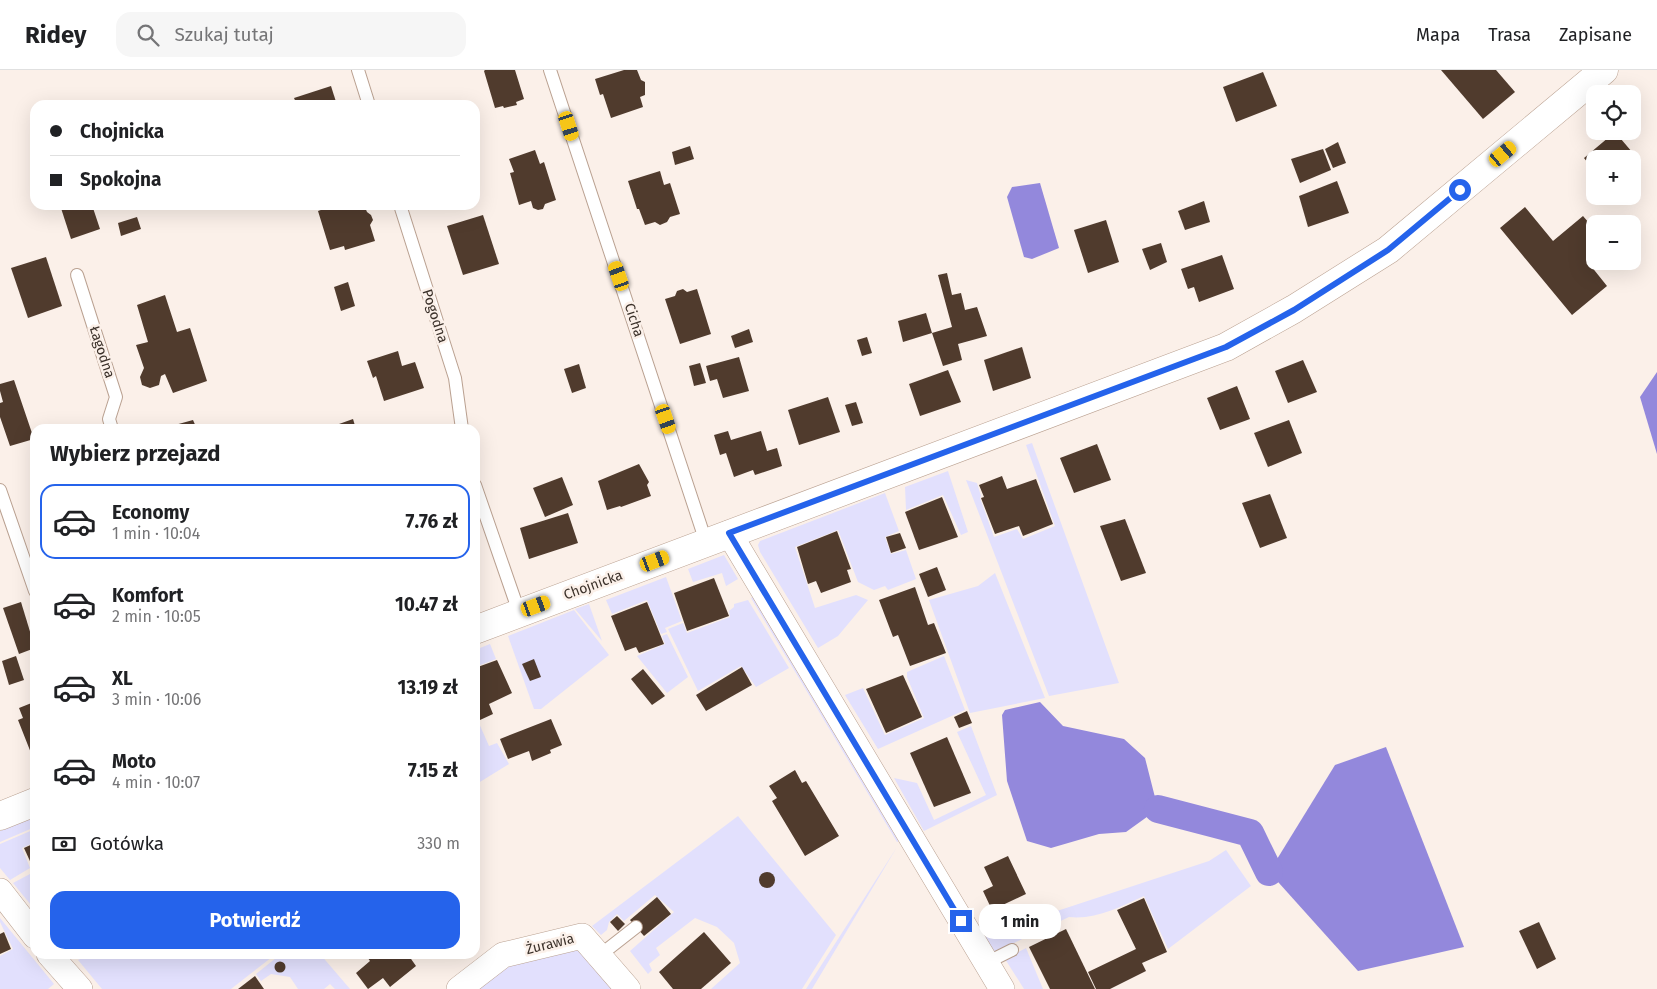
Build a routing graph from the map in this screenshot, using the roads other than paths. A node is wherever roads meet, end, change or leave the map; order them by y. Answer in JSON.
{"nodes":[{"id":1,"x":358,"y":70,"type":"edge"},
{"id":2,"x":550,"y":70,"type":"edge"},
{"id":3,"x":1604,"y":70,"type":"edge"},
{"id":4,"x":367,"y":100,"type":"edge"},
{"id":5,"x":402,"y":210,"type":"edge"},
{"id":6,"x":77,"y":275,"type":"dead end"},
{"id":7,"x":110,"y":424,"type":"edge"},
{"id":8,"x":461,"y":424,"type":"edge"},
{"id":9,"x":0,"y":490,"type":"edge"},
{"id":10,"x":480,"y":499,"type":"edge"},
{"id":11,"x":718,"y":538,"type":"junction"},
{"id":12,"x":30,"y":577,"type":"edge"},
{"id":13,"x":519,"y":612,"type":"junction"},
{"id":14,"x":480,"y":628,"type":"edge"},
{"id":15,"x":30,"y":804,"type":"edge"},
{"id":16,"x":0,"y":816,"type":"edge"},
{"id":17,"x":0,"y":891,"type":"edge"},
{"id":18,"x":636,"y":926,"type":"dead end"},
{"id":19,"x":30,"y":930,"type":"edge"},
{"id":20,"x":1012,"y":950,"type":"dead end"},
{"id":21,"x":599,"y":956,"type":"junction"},
{"id":22,"x":53,"y":959,"type":"edge"},
{"id":23,"x":986,"y":964,"type":"junction"},
{"id":24,"x":80,"y":989,"type":"edge"},
{"id":25,"x":459,"y":989,"type":"edge"},
{"id":26,"x":628,"y":989,"type":"edge"},
{"id":27,"x":1002,"y":989,"type":"edge"}],
"edges":[{"from":1,"to":4,"type":"lane"},
{"from":2,"to":11,"type":"lane","name":"Cicha"},
{"from":3,"to":11,"type":"street","name":"Chojnicka"},
{"from":5,"to":8,"type":"lane","name":"Pogodna"},
{"from":6,"to":7,"type":"lane","name":"Łagodna"},
{"from":9,"to":12,"type":"lane"},
{"from":10,"to":13,"type":"lane"},
{"from":11,"to":13,"type":"street","name":"Chojnicka"},
{"from":11,"to":23,"type":"street"},
{"from":13,"to":14,"type":"street","name":"Chojnicka"},
{"from":15,"to":16,"type":"street"},
{"from":17,"to":19,"type":"street"},
{"from":18,"to":21,"type":"lane"},
{"from":20,"to":23,"type":"lane"},
{"from":21,"to":25,"type":"street","name":"Żurawia"},
{"from":21,"to":26,"type":"street","name":"Żurawia"},
{"from":22,"to":24,"type":"street"},
{"from":23,"to":27,"type":"street"}]}
